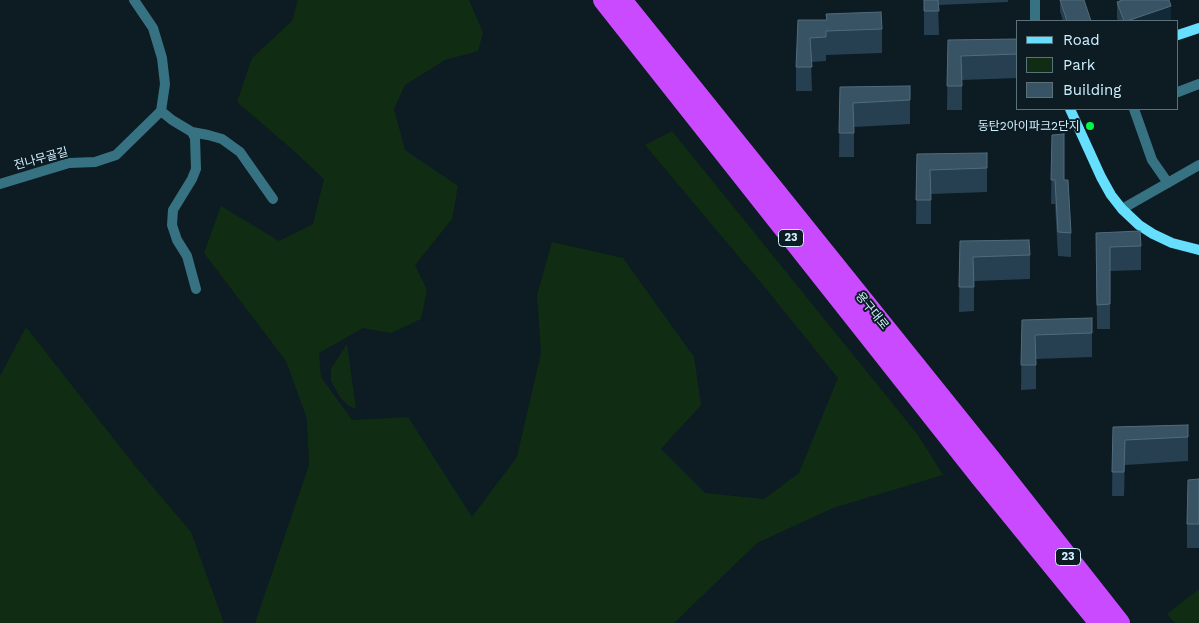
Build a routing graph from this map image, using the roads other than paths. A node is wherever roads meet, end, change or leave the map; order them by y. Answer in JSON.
{"nodes":[{"id":1,"x":134,"y":0,"type":"edge"},
{"id":2,"x":602,"y":0,"type":"edge"},
{"id":3,"x":622,"y":0,"type":"edge"},
{"id":4,"x":1035,"y":0,"type":"edge"},
{"id":5,"x":1035,"y":20,"type":"edge"},
{"id":6,"x":1199,"y":28,"type":"edge"},
{"id":7,"x":1179,"y":36,"type":"edge"},
{"id":8,"x":1199,"y":84,"type":"edge"},
{"id":9,"x":1179,"y":92,"type":"edge"},
{"id":10,"x":1070,"y":110,"type":"edge"},
{"id":11,"x":1134,"y":110,"type":"edge"},
{"id":12,"x":161,"y":111,"type":"junction"},
{"id":13,"x":192,"y":132,"type":"junction"},
{"id":14,"x":1199,"y":165,"type":"edge"},
{"id":15,"x":1168,"y":183,"type":"junction"},
{"id":16,"x":0,"y":184,"type":"edge"},
{"id":17,"x":273,"y":198,"type":"dead end"},
{"id":18,"x":1122,"y":209,"type":"junction"},
{"id":19,"x":1199,"y":250,"type":"edge"},
{"id":20,"x":196,"y":289,"type":"dead end"},
{"id":21,"x":1008,"y":496,"type":"junction"},
{"id":22,"x":1099,"y":623,"type":"edge"},
{"id":23,"x":1120,"y":623,"type":"edge"}],
"edges":[{"from":1,"to":12,"type":"street"},
{"from":2,"to":21,"type":"highway","name":"용구대로","number":"23"},
{"from":3,"to":21,"type":"highway","name":"용구대로","number":"23"},
{"from":4,"to":5,"type":"street"},
{"from":6,"to":7,"type":"street"},
{"from":8,"to":9,"type":"street"},
{"from":10,"to":18,"type":"street"},
{"from":11,"to":15,"type":"street"},
{"from":12,"to":13,"type":"street"},
{"from":12,"to":16,"type":"street","name":"전나무골길"},
{"from":13,"to":17,"type":"street"},
{"from":13,"to":20,"type":"street"},
{"from":14,"to":15,"type":"street"},
{"from":15,"to":18,"type":"street"},
{"from":18,"to":19,"type":"street"},
{"from":21,"to":22,"type":"highway","name":"용구대로","number":"23"},
{"from":21,"to":23,"type":"highway","name":"용구대로","number":"23"}]}
